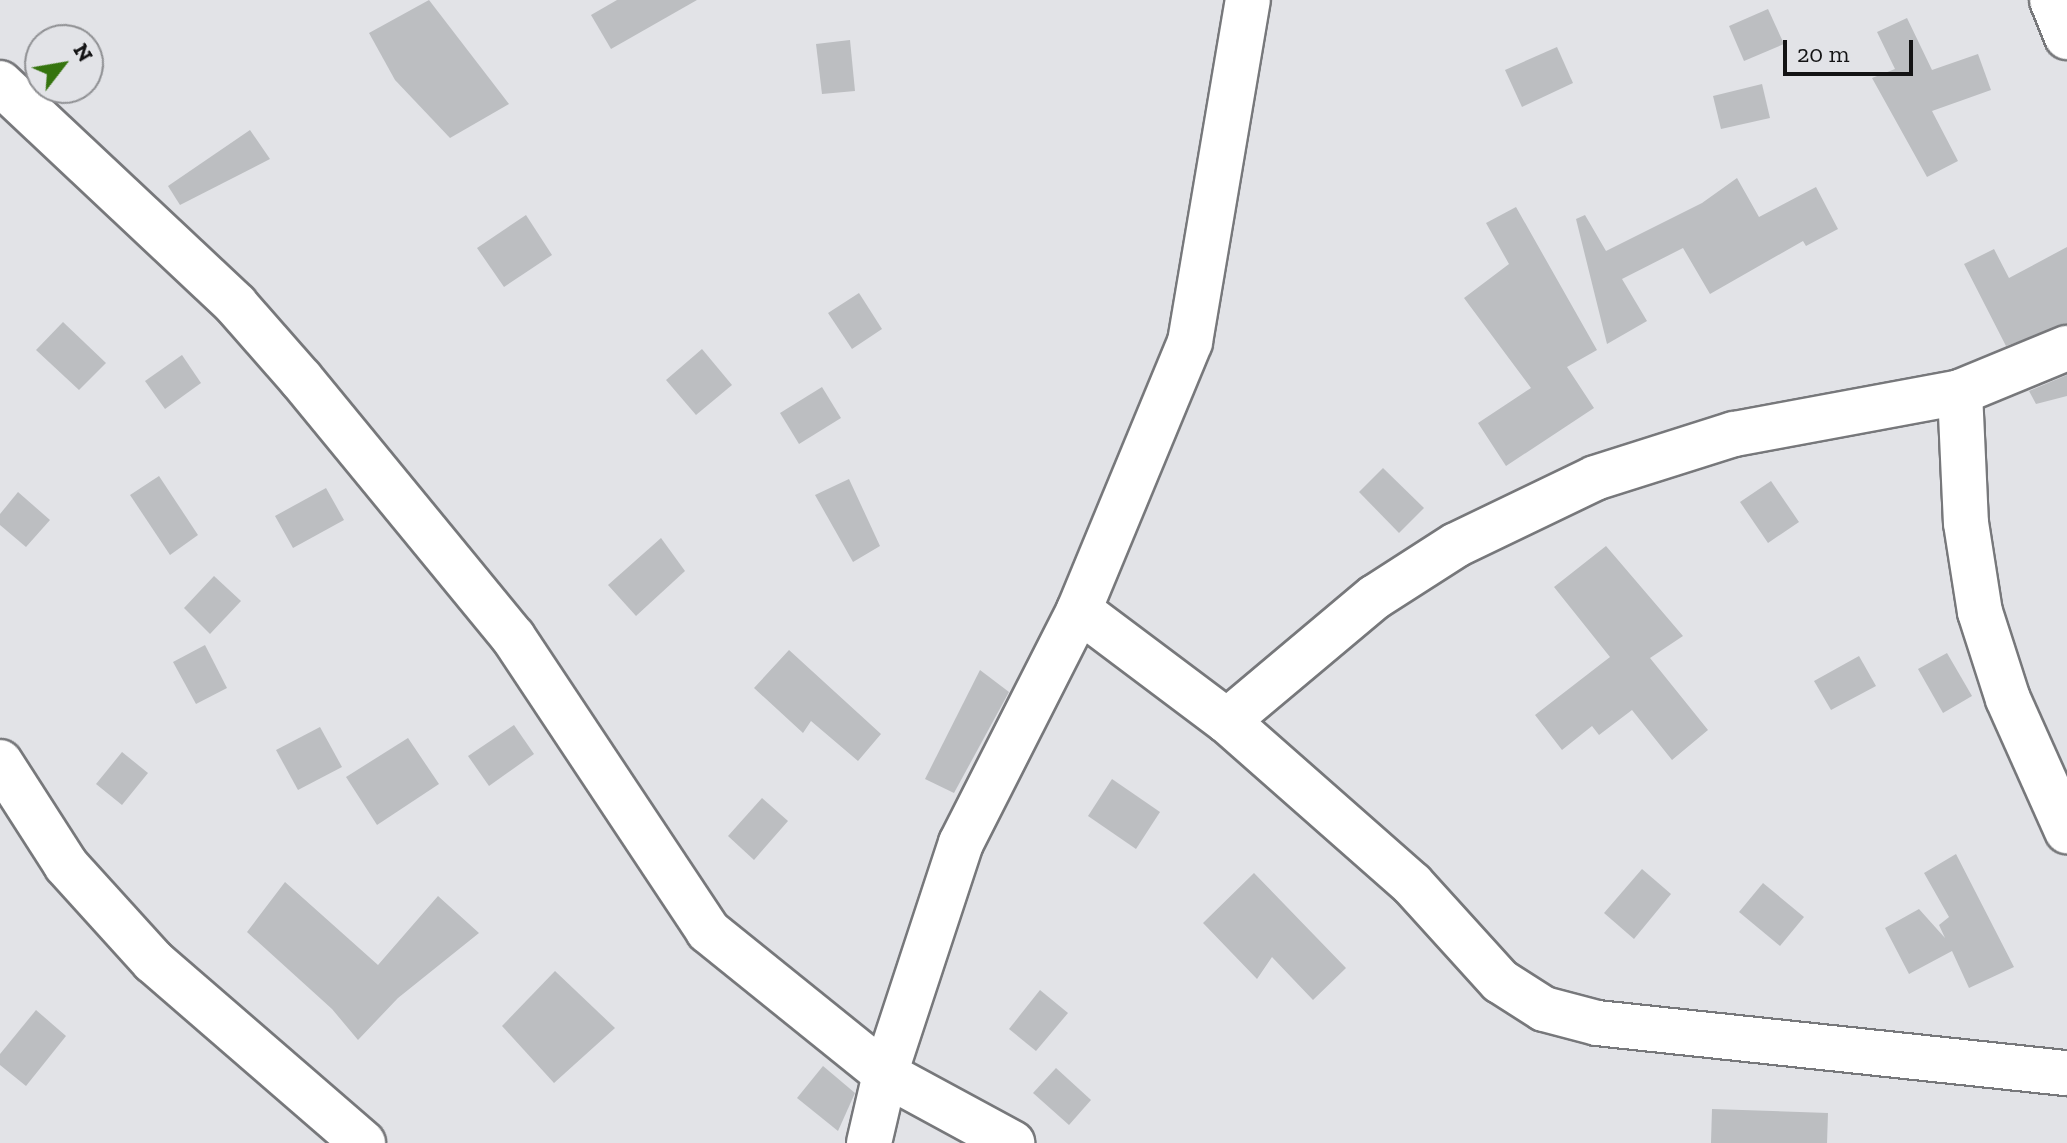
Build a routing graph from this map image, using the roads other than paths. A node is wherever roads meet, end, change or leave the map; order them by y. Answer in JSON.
{"nodes":[{"id":1,"x":1248,"y":0,"type":"edge"},
{"id":2,"x":2052,"y":0,"type":"edge"},
{"id":3,"x":2067,"y":37,"type":"edge"},
{"id":4,"x":0,"y":83,"type":"edge"},
{"id":5,"x":2067,"y":348,"type":"edge"},
{"id":6,"x":1960,"y":392,"type":"junction"},
{"id":7,"x":1079,"y":610,"type":"junction"},
{"id":8,"x":1227,"y":721,"type":"junction"},
{"id":9,"x":0,"y":762,"type":"edge"},
{"id":10,"x":2067,"y":831,"type":"edge"},
{"id":11,"x":2067,"y":1073,"type":"edge"},
{"id":12,"x":885,"y":1074,"type":"junction"},
{"id":13,"x":363,"y":1143,"type":"edge"},
{"id":14,"x":869,"y":1143,"type":"edge"},
{"id":15,"x":1012,"y":1143,"type":"edge"}],
"edges":[{"from":1,"to":7,"type":"street"},
{"from":2,"to":3,"type":"street"},
{"from":4,"to":12,"type":"street"},
{"from":5,"to":6,"type":"street"},
{"from":6,"to":8,"type":"street"},
{"from":6,"to":10,"type":"street"},
{"from":7,"to":8,"type":"street"},
{"from":7,"to":12,"type":"street"},
{"from":8,"to":11,"type":"street"},
{"from":9,"to":13,"type":"street"},
{"from":12,"to":14,"type":"street"},
{"from":12,"to":15,"type":"street"}]}
